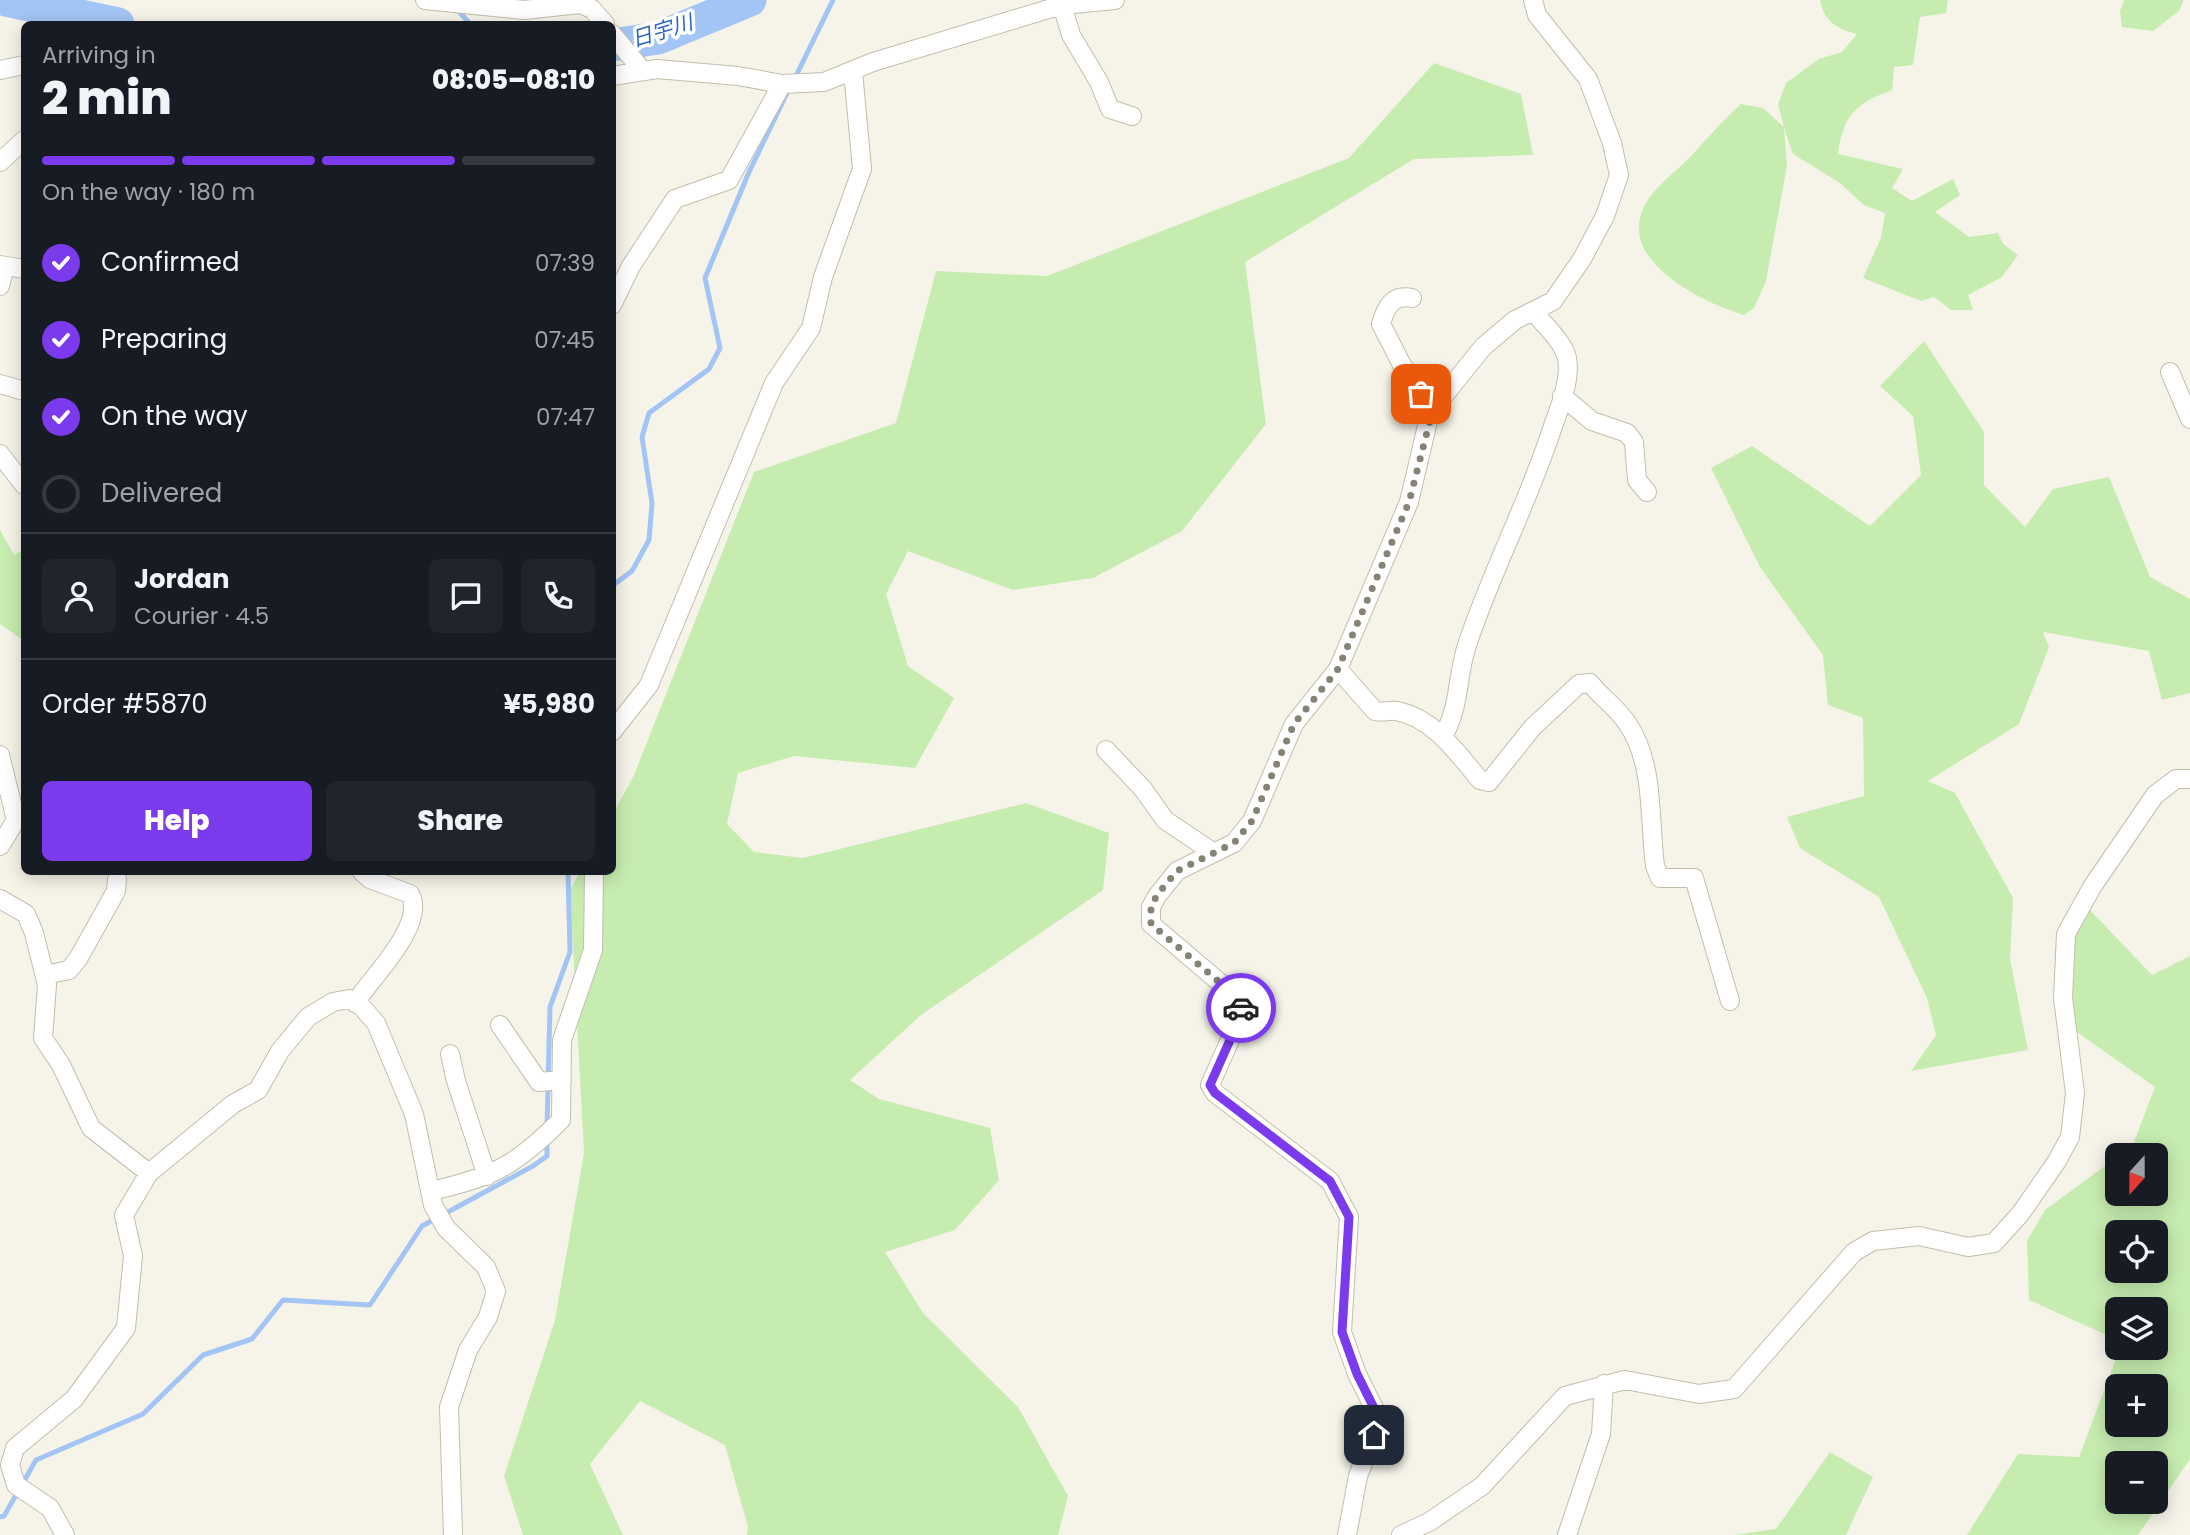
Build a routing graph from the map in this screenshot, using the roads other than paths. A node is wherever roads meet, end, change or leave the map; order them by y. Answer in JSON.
{"nodes":[{"id":1,"x":425,"y":0,"type":"edge"},
{"id":2,"x":1115,"y":0,"type":"edge"},
{"id":3,"x":1533,"y":0,"type":"edge"},
{"id":4,"x":1062,"y":5,"type":"junction"},
{"id":5,"x":602,"y":21,"type":"edge"},
{"id":6,"x":616,"y":39,"type":"edge"},
{"id":7,"x":21,"y":66,"type":"edge"},
{"id":8,"x":640,"y":67,"type":"junction"},
{"id":9,"x":0,"y":70,"type":"edge"},
{"id":10,"x":853,"y":71,"type":"junction"},
{"id":11,"x":616,"y":75,"type":"edge"},
{"id":12,"x":783,"y":84,"type":"junction"},
{"id":13,"x":1132,"y":116,"type":"dead end"},
{"id":14,"x":21,"y":143,"type":"edge"},
{"id":15,"x":0,"y":162,"type":"edge"},
{"id":16,"x":3,"y":265,"type":"edge"},
{"id":17,"x":21,"y":268,"type":"edge"},
{"id":18,"x":0,"y":286,"type":"edge"},
{"id":19,"x":616,"y":297,"type":"edge"},
{"id":20,"x":1412,"y":298,"type":"dead end"},
{"id":21,"x":1533,"y":311,"type":"junction"},
{"id":22,"x":2170,"y":372,"type":"dead end"},
{"id":23,"x":0,"y":384,"type":"edge"},
{"id":24,"x":21,"y":390,"type":"edge"},
{"id":25,"x":1562,"y":397,"type":"junction"},
{"id":26,"x":1433,"y":409,"type":"junction"},
{"id":27,"x":2190,"y":419,"type":"edge"},
{"id":28,"x":0,"y":454,"type":"edge"},
{"id":29,"x":21,"y":481,"type":"edge"},
{"id":30,"x":1647,"y":492,"type":"dead end"},
{"id":31,"x":1338,"y":669,"type":"junction"},
{"id":32,"x":616,"y":727,"type":"edge"},
{"id":33,"x":1443,"y":737,"type":"junction"},
{"id":34,"x":1106,"y":750,"type":"dead end"},
{"id":35,"x":0,"y":755,"type":"edge"},
{"id":36,"x":2190,"y":779,"type":"edge"},
{"id":37,"x":20,"y":817,"type":"edge"},
{"id":38,"x":0,"y":846,"type":"edge"},
{"id":39,"x":1214,"y":853,"type":"junction"},
{"id":40,"x":365,"y":875,"type":"edge"},
{"id":41,"x":594,"y":875,"type":"edge"},
{"id":42,"x":117,"y":879,"type":"dead end"},
{"id":43,"x":0,"y":901,"type":"edge"},
{"id":44,"x":45,"y":975,"type":"junction"},
{"id":45,"x":1730,"y":1001,"type":"dead end"},
{"id":46,"x":355,"y":1003,"type":"junction"},
{"id":47,"x":500,"y":1025,"type":"dead end"},
{"id":48,"x":450,"y":1054,"type":"dead end"},
{"id":49,"x":561,"y":1080,"type":"junction"},
{"id":50,"x":149,"y":1173,"type":"junction"},
{"id":51,"x":486,"y":1176,"type":"junction"},
{"id":52,"x":432,"y":1198,"type":"junction"},
{"id":53,"x":1604,"y":1384,"type":"junction"},
{"id":54,"x":65,"y":1535,"type":"edge"},
{"id":55,"x":453,"y":1535,"type":"edge"},
{"id":56,"x":1348,"y":1535,"type":"edge"},
{"id":57,"x":1401,"y":1535,"type":"edge"},
{"id":58,"x":1567,"y":1535,"type":"edge"}],
"edges":[{"from":1,"to":5,"type":"street"},
{"from":2,"to":4,"type":"street"},
{"from":3,"to":21,"type":"street"},
{"from":4,"to":10,"type":"street"},
{"from":4,"to":13,"type":"street"},
{"from":6,"to":8,"type":"street"},
{"from":7,"to":9,"type":"street"},
{"from":8,"to":11,"type":"street"},
{"from":8,"to":12,"type":"street"},
{"from":10,"to":12,"type":"street"},
{"from":10,"to":32,"type":"street"},
{"from":12,"to":19,"type":"street"},
{"from":14,"to":15,"type":"street"},
{"from":16,"to":17,"type":"street"},
{"from":16,"to":18,"type":"street"},
{"from":20,"to":26,"type":"street"},
{"from":21,"to":25,"type":"street"},
{"from":21,"to":26,"type":"street"},
{"from":22,"to":27,"type":"street"},
{"from":23,"to":24,"type":"street"},
{"from":25,"to":30,"type":"street"},
{"from":25,"to":33,"type":"street"},
{"from":26,"to":31,"type":"street"},
{"from":28,"to":29,"type":"street"},
{"from":31,"to":33,"type":"street"},
{"from":31,"to":39,"type":"street"},
{"from":33,"to":45,"type":"street"},
{"from":34,"to":39,"type":"street"},
{"from":35,"to":37,"type":"street"},
{"from":36,"to":53,"type":"street"},
{"from":37,"to":38,"type":"street"},
{"from":39,"to":56,"type":"street"},
{"from":40,"to":46,"type":"street"},
{"from":41,"to":49,"type":"street"},
{"from":42,"to":44,"type":"street"},
{"from":43,"to":44,"type":"street"},
{"from":44,"to":50,"type":"street"},
{"from":46,"to":50,"type":"street"},
{"from":46,"to":52,"type":"street"},
{"from":47,"to":49,"type":"street"},
{"from":48,"to":51,"type":"street"},
{"from":49,"to":51,"type":"street"},
{"from":50,"to":54,"type":"street"},
{"from":51,"to":52,"type":"street"},
{"from":52,"to":55,"type":"street"},
{"from":53,"to":57,"type":"street"},
{"from":53,"to":58,"type":"street"}]}
